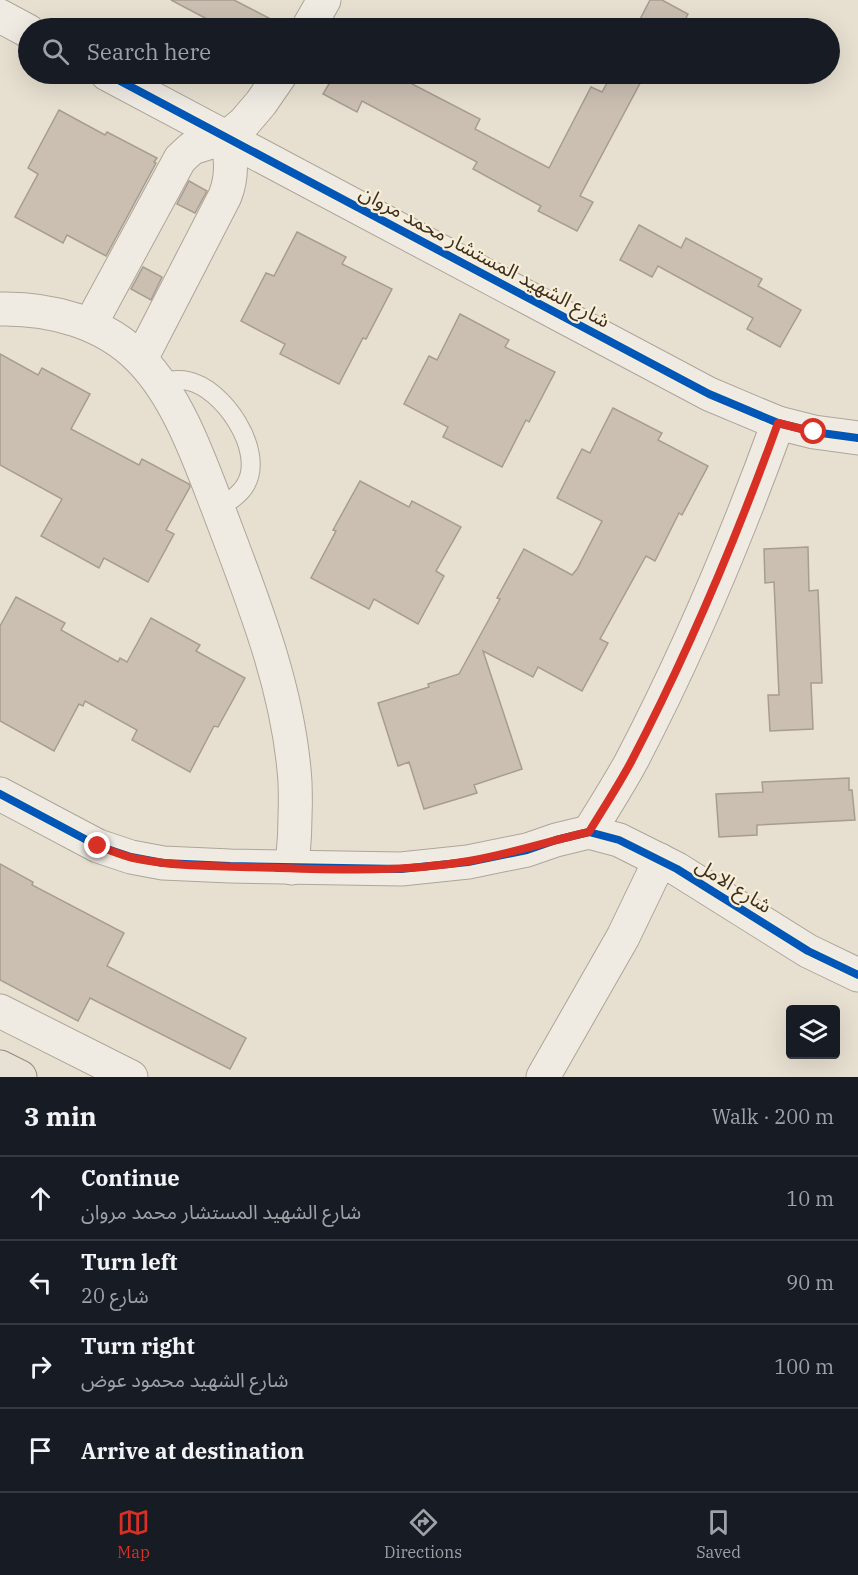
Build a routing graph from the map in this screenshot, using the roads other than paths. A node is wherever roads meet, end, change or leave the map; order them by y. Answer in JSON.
{"nodes":[{"id":1,"x":324,"y":0,"type":"edge"},
{"id":2,"x":0,"y":16,"type":"edge"},
{"id":3,"x":314,"y":18,"type":"edge"},
{"id":4,"x":18,"y":26,"type":"edge"},
{"id":5,"x":126,"y":84,"type":"edge"},
{"id":6,"x":274,"y":84,"type":"edge"},
{"id":7,"x":227,"y":137,"type":"junction"},
{"id":8,"x":0,"y":309,"type":"edge"},
{"id":9,"x":90,"y":325,"type":"junction"},
{"id":10,"x":151,"y":372,"type":"junction"},
{"id":11,"x":778,"y":423,"type":"junction"},
{"id":12,"x":858,"y":438,"type":"edge"},
{"id":13,"x":218,"y":508,"type":"junction"},
{"id":14,"x":0,"y":794,"type":"edge"},
{"id":15,"x":589,"y":832,"type":"junction"},
{"id":16,"x":660,"y":860,"type":"junction"},
{"id":17,"x":292,"y":868,"type":"junction"},
{"id":18,"x":858,"y":975,"type":"edge"},
{"id":19,"x":0,"y":1011,"type":"edge"},
{"id":20,"x":0,"y":1067,"type":"edge"},
{"id":21,"x":20,"y":1077,"type":"edge"},
{"id":22,"x":131,"y":1077,"type":"edge"},
{"id":23,"x":543,"y":1077,"type":"edge"}],
"edges":[{"from":1,"to":3,"type":"street"},
{"from":2,"to":4,"type":"street"},
{"from":5,"to":7,"type":"street","name":"شارع الشهيد المستشار محمد مروان"},
{"from":6,"to":7,"type":"street"},
{"from":7,"to":9,"type":"street"},
{"from":7,"to":10,"type":"street"},
{"from":7,"to":11,"type":"street","name":"شارع الشهيد المستشار محمد مروان"},
{"from":8,"to":9,"type":"street"},
{"from":9,"to":10,"type":"street"},
{"from":10,"to":13,"type":"street"},
{"from":10,"to":13,"type":"lane"},
{"from":11,"to":12,"type":"street","name":"شارع الشهيد المستشار محمد مروان"},
{"from":11,"to":15,"type":"street"},
{"from":13,"to":17,"type":"street"},
{"from":14,"to":17,"type":"street"},
{"from":15,"to":16,"type":"street","name":"شارع الامل"},
{"from":15,"to":17,"type":"street"},
{"from":16,"to":18,"type":"street","name":"شارع الامل"},
{"from":16,"to":23,"type":"street"},
{"from":19,"to":22,"type":"street"},
{"from":20,"to":21,"type":"main road"}]}
